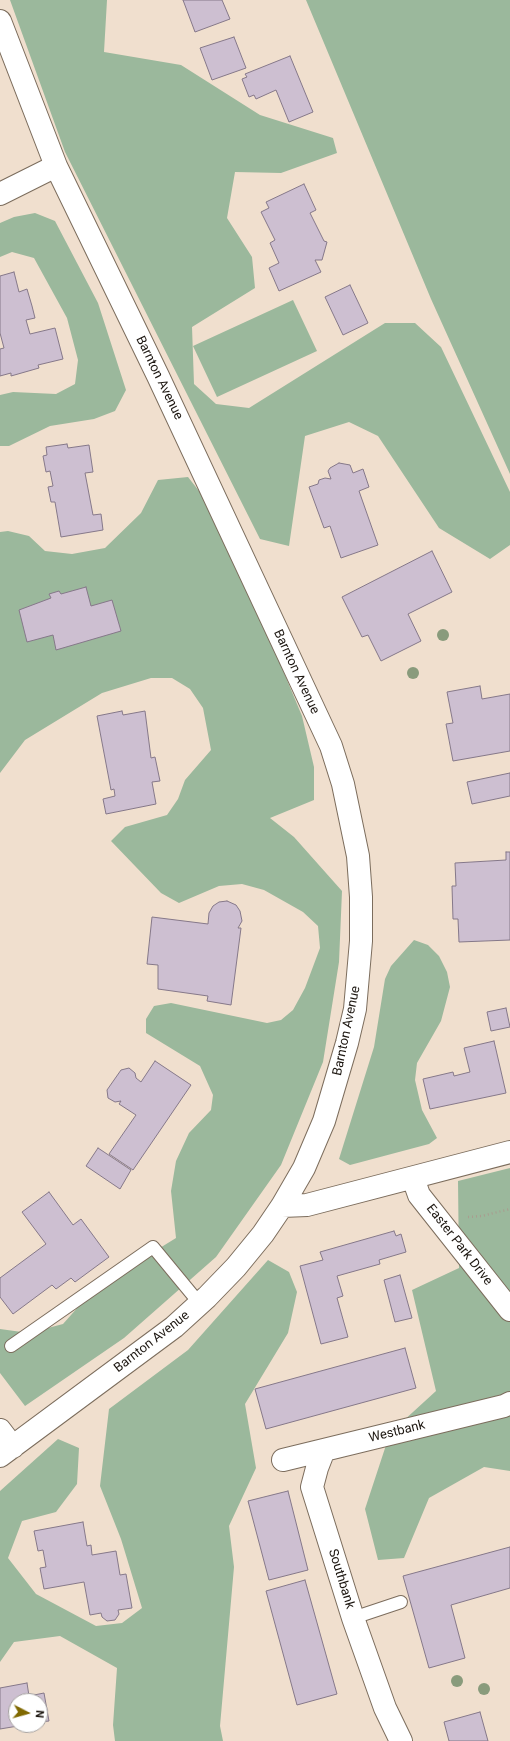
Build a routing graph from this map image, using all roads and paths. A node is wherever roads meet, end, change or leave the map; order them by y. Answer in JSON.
{"nodes":[{"id":1,"x":0,"y":21,"type":"edge"},
{"id":2,"x":56,"y":166,"type":"junction"},
{"id":3,"x":0,"y":194,"type":"edge"},
{"id":4,"x":510,"y":1152,"type":"edge"},
{"id":5,"x":413,"y":1178,"type":"junction"},
{"id":6,"x":282,"y":1206,"type":"junction"},
{"id":7,"x":510,"y":1209,"type":"edge"},
{"id":8,"x":440,"y":1220,"type":"junction"},
{"id":9,"x":200,"y":1304,"type":"junction"},
{"id":10,"x":510,"y":1310,"type":"edge"},
{"id":11,"x":11,"y":1346,"type":"dead end"},
{"id":12,"x":510,"y":1403,"type":"edge"},
{"id":13,"x":4,"y":1444,"type":"edge"},
{"id":14,"x":324,"y":1450,"type":"junction"},
{"id":15,"x":282,"y":1460,"type":"dead end"},
{"id":16,"x":401,"y":1602,"type":"dead end"},
{"id":17,"x":353,"y":1618,"type":"junction"},
{"id":18,"x":401,"y":1741,"type":"edge"}],
"edges":[{"from":1,"to":2,"type":"street","name":"Barnton Avenue"},
{"from":2,"to":3,"type":"street"},
{"from":2,"to":6,"type":"street","name":"Barnton Avenue"},
{"from":4,"to":5,"type":"street"},
{"from":5,"to":6,"type":"street"},
{"from":5,"to":8,"type":"street","name":"Easter Park Drive"},
{"from":6,"to":9,"type":"street","name":"Barnton Avenue"},
{"from":7,"to":8,"type":"path"},
{"from":8,"to":10,"type":"street","name":"Easter Park Drive"},
{"from":9,"to":11,"type":"lane"},
{"from":9,"to":13,"type":"street","name":"Barnton Avenue"},
{"from":12,"to":14,"type":"street","name":"Westbank"},
{"from":14,"to":15,"type":"street","name":"Westbank"},
{"from":14,"to":17,"type":"street","name":"Southbank"},
{"from":16,"to":17,"type":"lane"},
{"from":17,"to":18,"type":"street","name":"Southbank"}]}
